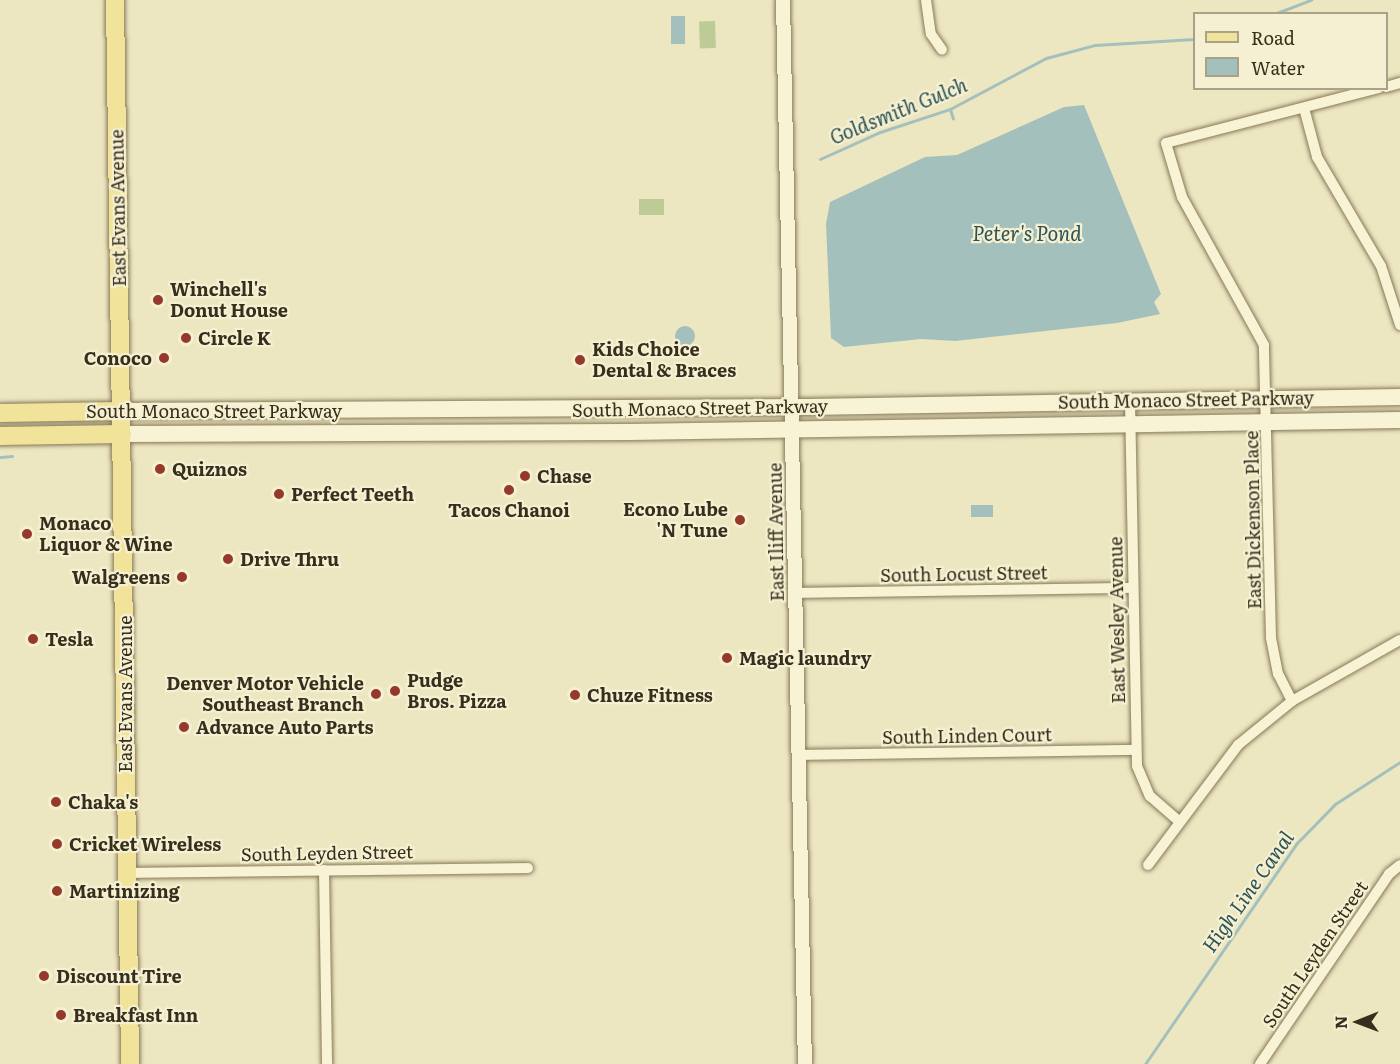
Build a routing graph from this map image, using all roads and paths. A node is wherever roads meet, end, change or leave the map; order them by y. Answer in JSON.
{"nodes":[{"id":1,"x":115,"y":0,"type":"edge"},
{"id":2,"x":783,"y":0,"type":"edge"},
{"id":3,"x":926,"y":0,"type":"edge"},
{"id":4,"x":942,"y":50,"type":"dead end"},
{"id":5,"x":1372,"y":90,"type":"edge"},
{"id":6,"x":1304,"y":108,"type":"junction"},
{"id":7,"x":1400,"y":325,"type":"edge"},
{"id":8,"x":1400,"y":397,"type":"edge"},
{"id":9,"x":1268,"y":399,"type":"junction"},
{"id":10,"x":1130,"y":402,"type":"junction"},
{"id":11,"x":792,"y":407,"type":"junction"},
{"id":12,"x":122,"y":411,"type":"junction"},
{"id":13,"x":0,"y":413,"type":"edge"},
{"id":14,"x":1400,"y":420,"type":"edge"},
{"id":15,"x":1268,"y":422,"type":"junction"},
{"id":16,"x":1130,"y":424,"type":"junction"},
{"id":17,"x":792,"y":430,"type":"junction"},
{"id":18,"x":122,"y":434,"type":"junction"},
{"id":19,"x":0,"y":436,"type":"edge"},
{"id":20,"x":1133,"y":588,"type":"junction"},
{"id":21,"x":796,"y":593,"type":"junction"},
{"id":22,"x":1400,"y":640,"type":"edge"},
{"id":23,"x":1292,"y":701,"type":"junction"},
{"id":24,"x":1136,"y":750,"type":"junction"},
{"id":25,"x":799,"y":755,"type":"junction"},
{"id":26,"x":1179,"y":821,"type":"junction"},
{"id":27,"x":1148,"y":865,"type":"dead end"},
{"id":28,"x":1400,"y":865,"type":"edge"},
{"id":29,"x":528,"y":868,"type":"dead end"},
{"id":30,"x":324,"y":870,"type":"junction"},
{"id":31,"x":127,"y":873,"type":"junction"},
{"id":32,"x":130,"y":1064,"type":"edge"},
{"id":33,"x":327,"y":1064,"type":"edge"},
{"id":34,"x":805,"y":1064,"type":"edge"},
{"id":35,"x":1260,"y":1064,"type":"edge"}],
"edges":[{"from":1,"to":12,"type":"main road","name":"East Evans Avenue"},
{"from":2,"to":11,"type":"street","name":"East Iliff Avenue"},
{"from":3,"to":4,"type":"street"},
{"from":5,"to":6,"type":"street"},
{"from":6,"to":7,"type":"street"},
{"from":6,"to":9,"type":"street","name":"East Dickenson Place"},
{"from":8,"to":9,"type":"main road","name":"South Monaco Street Parkway"},
{"from":9,"to":10,"type":"main road","name":"South Monaco Street Parkway"},
{"from":9,"to":15,"type":"street","name":"East Dickenson Place"},
{"from":10,"to":11,"type":"main road","name":"South Monaco Street Parkway"},
{"from":10,"to":16,"type":"street","name":"East Wesley Avenue"},
{"from":11,"to":12,"type":"main road","name":"South Monaco Street Parkway"},
{"from":11,"to":17,"type":"street","name":"East Iliff Avenue"},
{"from":12,"to":13,"type":"main road","name":"South Monaco Street Parkway"},
{"from":12,"to":18,"type":"main road","name":"East Evans Avenue"},
{"from":14,"to":15,"type":"main road","name":"South Monaco Street Parkway"},
{"from":15,"to":16,"type":"main road","name":"South Monaco Street Parkway"},
{"from":15,"to":23,"type":"street","name":"East Dickenson Place"},
{"from":16,"to":17,"type":"main road","name":"South Monaco Street Parkway"},
{"from":16,"to":20,"type":"street","name":"East Wesley Avenue"},
{"from":17,"to":18,"type":"main road","name":"South Monaco Street Parkway"},
{"from":17,"to":21,"type":"street","name":"East Iliff Avenue"},
{"from":18,"to":19,"type":"main road","name":"South Monaco Street Parkway"},
{"from":18,"to":31,"type":"main road","name":"East Evans Avenue"},
{"from":20,"to":21,"type":"street","name":"South Locust Street"},
{"from":20,"to":24,"type":"street","name":"East Wesley Avenue"},
{"from":21,"to":25,"type":"street","name":"East Iliff Avenue"},
{"from":22,"to":23,"type":"street"},
{"from":23,"to":26,"type":"street"},
{"from":24,"to":25,"type":"street","name":"South Linden Court"},
{"from":24,"to":26,"type":"street","name":"East Wesley Avenue"},
{"from":25,"to":34,"type":"street","name":"East Iliff Avenue"},
{"from":26,"to":27,"type":"street"},
{"from":28,"to":35,"type":"street","name":"South Leyden Street"},
{"from":29,"to":30,"type":"street","name":"South Leyden Street"},
{"from":30,"to":31,"type":"street","name":"South Leyden Street"},
{"from":30,"to":33,"type":"street"},
{"from":31,"to":32,"type":"main road","name":"East Evans Avenue"}]}
